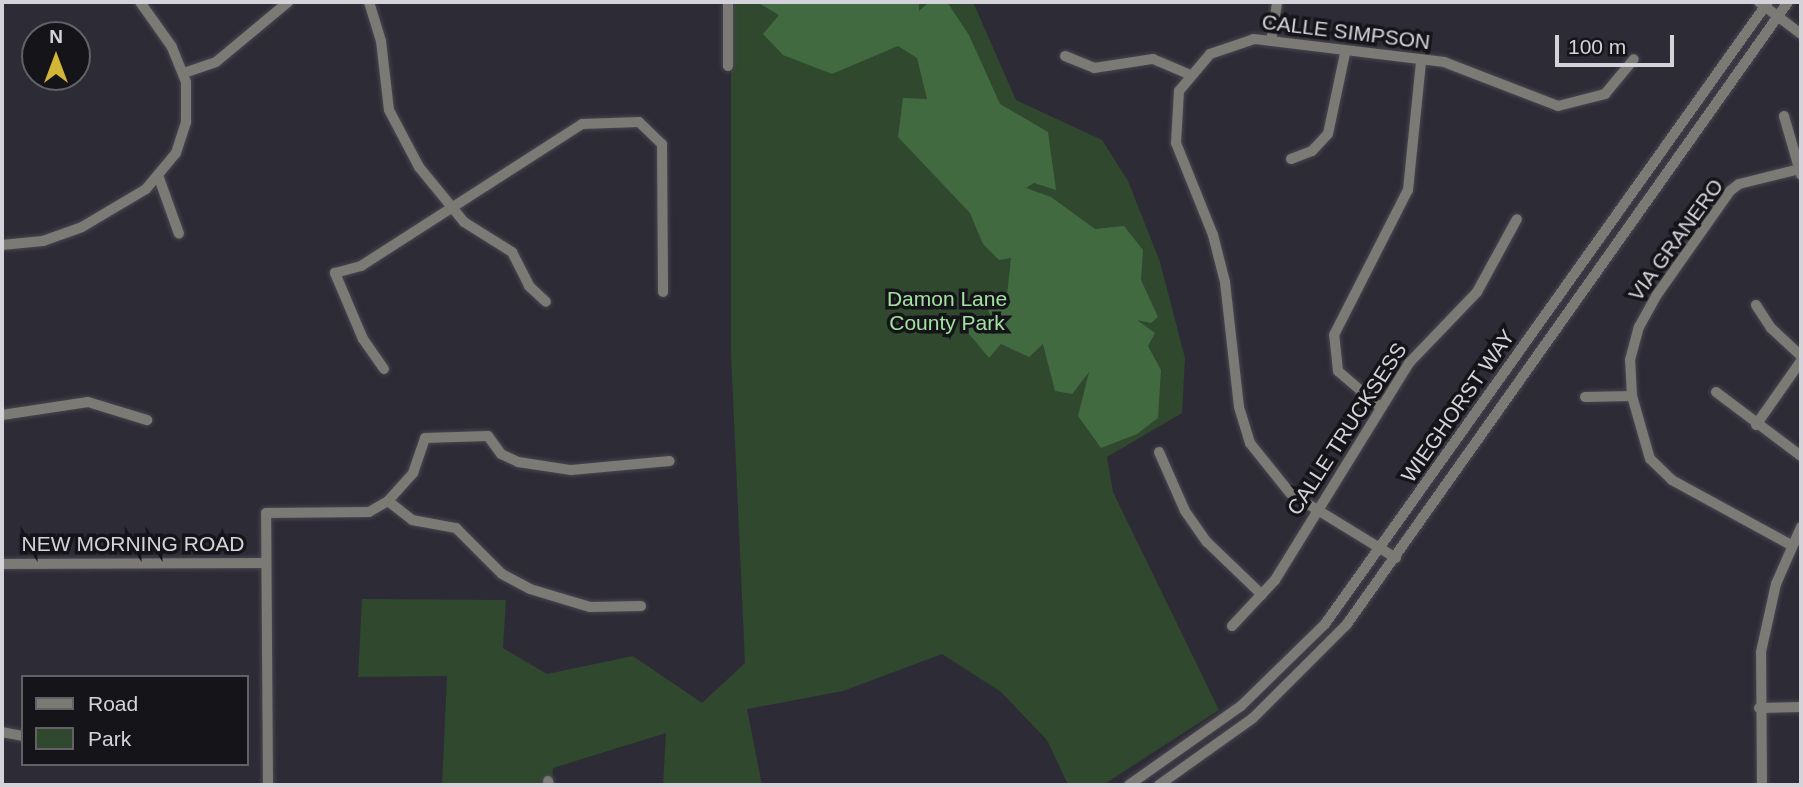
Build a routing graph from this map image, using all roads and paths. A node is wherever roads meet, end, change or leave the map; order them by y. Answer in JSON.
{"nodes":[{"id":1,"x":140,"y":2,"type":"edge"},
{"id":2,"x":288,"y":2,"type":"edge"},
{"id":3,"x":369,"y":2,"type":"edge"},
{"id":4,"x":728,"y":2,"type":"edge"},
{"id":5,"x":1277,"y":2,"type":"edge"},
{"id":6,"x":1788,"y":2,"type":"edge"},
{"id":7,"x":1764,"y":3,"type":"edge"},
{"id":8,"x":1778,"y":15,"type":"junction"},
{"id":9,"x":1801,"y":34,"type":"edge"},
{"id":10,"x":1271,"y":41,"type":"junction"},
{"id":11,"x":1345,"y":53,"type":"junction"},
{"id":12,"x":1065,"y":56,"type":"dead end"},
{"id":13,"x":1634,"y":59,"type":"dead end"},
{"id":14,"x":1421,"y":61,"type":"junction"},
{"id":15,"x":727,"y":66,"type":"dead end"},
{"id":16,"x":184,"y":73,"type":"junction"},
{"id":17,"x":1189,"y":74,"type":"junction"},
{"id":18,"x":1784,"y":116,"type":"dead end"},
{"id":19,"x":1291,"y":159,"type":"dead end"},
{"id":20,"x":1800,"y":172,"type":"edge"},
{"id":21,"x":159,"y":178,"type":"junction"},
{"id":22,"x":452,"y":209,"type":"junction"},
{"id":23,"x":1517,"y":219,"type":"dead end"},
{"id":24,"x":179,"y":234,"type":"dead end"},
{"id":25,"x":2,"y":245,"type":"edge"},
{"id":26,"x":663,"y":292,"type":"dead end"},
{"id":27,"x":546,"y":302,"type":"dead end"},
{"id":28,"x":1756,"y":305,"type":"dead end"},
{"id":29,"x":1801,"y":358,"type":"edge"},
{"id":30,"x":384,"y":369,"type":"dead end"},
{"id":31,"x":1716,"y":392,"type":"dead end"},
{"id":32,"x":1632,"y":396,"type":"junction"},
{"id":33,"x":1585,"y":397,"type":"dead end"},
{"id":34,"x":1380,"y":407,"type":"junction"},
{"id":35,"x":2,"y":415,"type":"edge"},
{"id":36,"x":147,"y":420,"type":"dead end"},
{"id":37,"x":1756,"y":425,"type":"junction"},
{"id":38,"x":1159,"y":452,"type":"dead end"},
{"id":39,"x":1801,"y":456,"type":"edge"},
{"id":40,"x":670,"y":461,"type":"dead end"},
{"id":41,"x":388,"y":501,"type":"junction"},
{"id":42,"x":1318,"y":510,"type":"junction"},
{"id":43,"x":1801,"y":527,"type":"edge"},
{"id":44,"x":1791,"y":545,"type":"junction"},
{"id":45,"x":1381,"y":548,"type":"junction"},
{"id":46,"x":1396,"y":558,"type":"junction"},
{"id":47,"x":265,"y":563,"type":"junction"},
{"id":48,"x":2,"y":564,"type":"edge"},
{"id":49,"x":1262,"y":595,"type":"junction"},
{"id":50,"x":641,"y":606,"type":"dead end"},
{"id":51,"x":1232,"y":626,"type":"dead end"},
{"id":52,"x":1801,"y":707,"type":"edge"},
{"id":53,"x":1759,"y":708,"type":"junction"},
{"id":54,"x":2,"y":732,"type":"edge"},
{"id":55,"x":21,"y":736,"type":"edge"},
{"id":56,"x":268,"y":785,"type":"edge"},
{"id":57,"x":1129,"y":785,"type":"edge"},
{"id":58,"x":1158,"y":785,"type":"edge"},
{"id":59,"x":1762,"y":785,"type":"edge"}],
"edges":[{"from":1,"to":16,"type":"street"},
{"from":2,"to":16,"type":"street"},
{"from":3,"to":22,"type":"street"},
{"from":4,"to":15,"type":"street"},
{"from":5,"to":10,"type":"street"},
{"from":6,"to":8,"type":"street","name":"WIEGHORST WAY"},
{"from":7,"to":8,"type":"street"},
{"from":7,"to":45,"type":"street","name":"WIEGHORST WAY"},
{"from":8,"to":9,"type":"street"},
{"from":8,"to":46,"type":"street","name":"WIEGHORST WAY"},
{"from":10,"to":11,"type":"street","name":"CALLE SIMPSON"},
{"from":10,"to":17,"type":"street","name":"CALLE SIMPSON"},
{"from":11,"to":14,"type":"street","name":"CALLE SIMPSON"},
{"from":11,"to":19,"type":"street"},
{"from":12,"to":17,"type":"street"},
{"from":13,"to":14,"type":"street","name":"CALLE SIMPSON"},
{"from":14,"to":34,"type":"street"},
{"from":16,"to":21,"type":"street"},
{"from":17,"to":42,"type":"street"},
{"from":18,"to":20,"type":"street"},
{"from":20,"to":32,"type":"street","name":"VIA GRANERO"},
{"from":21,"to":24,"type":"street"},
{"from":21,"to":25,"type":"street"},
{"from":22,"to":26,"type":"street"},
{"from":22,"to":27,"type":"street"},
{"from":22,"to":30,"type":"street"},
{"from":23,"to":34,"type":"street","name":"CALLE TRUCKSESS"},
{"from":28,"to":29,"type":"street"},
{"from":29,"to":37,"type":"street"},
{"from":31,"to":37,"type":"street"},
{"from":32,"to":33,"type":"street"},
{"from":32,"to":44,"type":"street","name":"VIA GRANERO"},
{"from":34,"to":42,"type":"street","name":"CALLE TRUCKSESS"},
{"from":35,"to":36,"type":"street"},
{"from":37,"to":39,"type":"street"},
{"from":38,"to":49,"type":"street"},
{"from":40,"to":41,"type":"street"},
{"from":41,"to":47,"type":"street"},
{"from":41,"to":50,"type":"street"},
{"from":42,"to":45,"type":"street"},
{"from":42,"to":49,"type":"street","name":"CALLE TRUCKSESS"},
{"from":43,"to":44,"type":"street"},
{"from":44,"to":53,"type":"street"},
{"from":45,"to":46,"type":"street"},
{"from":45,"to":57,"type":"street","name":"WIEGHORST WAY"},
{"from":46,"to":58,"type":"street","name":"WIEGHORST WAY"},
{"from":47,"to":48,"type":"street","name":"NEW MORNING ROAD"},
{"from":47,"to":56,"type":"street"},
{"from":49,"to":51,"type":"street","name":"CALLE TRUCKSESS"},
{"from":52,"to":53,"type":"street"},
{"from":53,"to":59,"type":"street"},
{"from":54,"to":55,"type":"street"}]}
